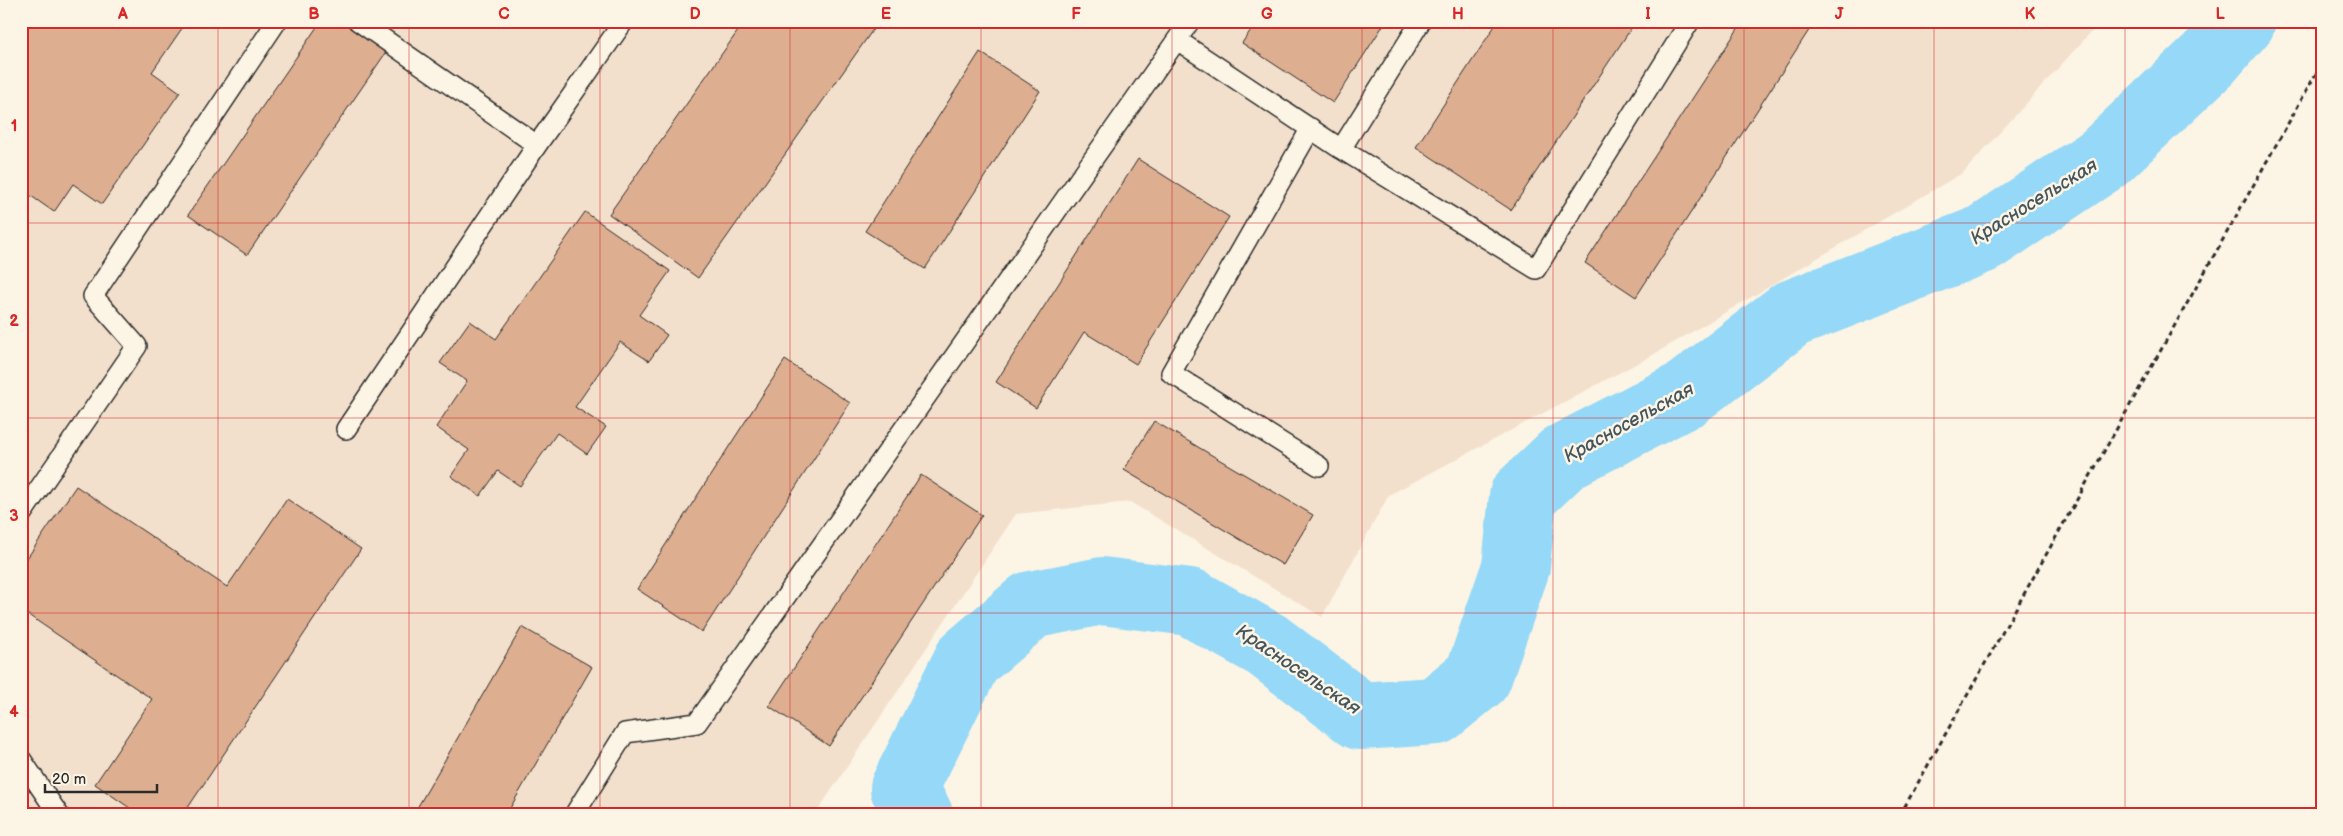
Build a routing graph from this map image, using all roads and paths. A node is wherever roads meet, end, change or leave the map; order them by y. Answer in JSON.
{"nodes":[{"id":1,"x":277,"y":21,"type":"edge"},
{"id":2,"x":358,"y":21,"type":"edge"},
{"id":3,"x":624,"y":21,"type":"edge"},
{"id":4,"x":1190,"y":21,"type":"edge"},
{"id":5,"x":1421,"y":21,"type":"edge"},
{"id":6,"x":1690,"y":21,"type":"edge"},
{"id":7,"x":1177,"y":40,"type":"junction"},
{"id":8,"x":2322,"y":63,"type":"edge"},
{"id":9,"x":1311,"y":128,"type":"junction"},
{"id":10,"x":537,"y":145,"type":"junction"},
{"id":11,"x":1341,"y":149,"type":"junction"},
{"id":12,"x":346,"y":429,"type":"dead end"},
{"id":13,"x":1319,"y":466,"type":"dead end"},
{"id":14,"x":21,"y":515,"type":"edge"},
{"id":15,"x":21,"y":759,"type":"edge"},
{"id":16,"x":59,"y":815,"type":"edge"},
{"id":17,"x":574,"y":815,"type":"edge"},
{"id":18,"x":1900,"y":815,"type":"edge"}],
"edges":[{"from":1,"to":14,"type":"lane"},
{"from":2,"to":10,"type":"lane"},
{"from":3,"to":10,"type":"lane"},
{"from":4,"to":7,"type":"lane"},
{"from":5,"to":11,"type":"lane"},
{"from":6,"to":11,"type":"lane"},
{"from":7,"to":9,"type":"lane"},
{"from":7,"to":17,"type":"lane"},
{"from":8,"to":18,"type":"path"},
{"from":9,"to":11,"type":"lane"},
{"from":9,"to":13,"type":"lane"},
{"from":10,"to":12,"type":"lane"},
{"from":15,"to":16,"type":"lane"}]}
